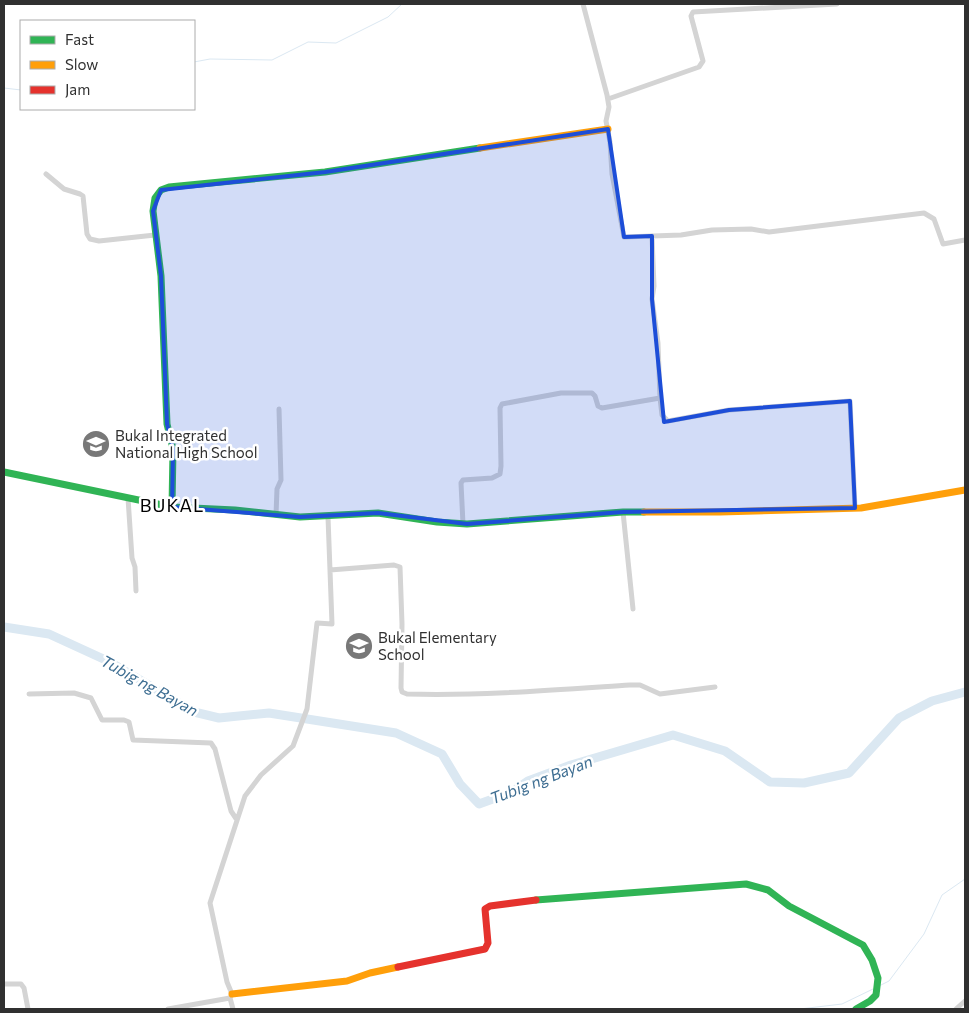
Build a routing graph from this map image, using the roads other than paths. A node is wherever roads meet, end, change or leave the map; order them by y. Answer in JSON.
{"nodes":[{"id":1,"x":582,"y":4,"type":"edge"},
{"id":2,"x":837,"y":4,"type":"edge"},
{"id":3,"x":784,"y":5,"type":"edge"},
{"id":4,"x":608,"y":99,"type":"junction"},
{"id":5,"x":608,"y":129,"type":"junction"},
{"id":6,"x":46,"y":174,"type":"dead end"},
{"id":7,"x":155,"y":235,"type":"junction"},
{"id":8,"x":652,"y":236,"type":"junction"},
{"id":9,"x":965,"y":240,"type":"edge"},
{"id":10,"x":660,"y":398,"type":"junction"},
{"id":11,"x":279,"y":409,"type":"dead end"},
{"id":12,"x":4,"y":472,"type":"edge"},
{"id":13,"x":965,"y":490,"type":"edge"},
{"id":14,"x":128,"y":498,"type":"junction"},
{"id":15,"x":172,"y":506,"type":"junction"},
{"id":16,"x":855,"y":508,"type":"junction"},
{"id":17,"x":623,"y":512,"type":"junction"},
{"id":18,"x":276,"y":515,"type":"junction"},
{"id":19,"x":328,"y":517,"type":"junction"},
{"id":20,"x":463,"y":524,"type":"junction"},
{"id":21,"x":330,"y":570,"type":"junction"},
{"id":22,"x":136,"y":591,"type":"dead end"},
{"id":23,"x":633,"y":610,"type":"dead end"},
{"id":24,"x":715,"y":687,"type":"dead end"},
{"id":25,"x":29,"y":694,"type":"dead end"},
{"id":26,"x":237,"y":820,"type":"junction"},
{"id":27,"x":4,"y":984,"type":"edge"},
{"id":28,"x":231,"y":996,"type":"junction"},
{"id":29,"x":965,"y":1001,"type":"edge"},
{"id":30,"x":28,"y":1009,"type":"edge"},
{"id":31,"x":168,"y":1009,"type":"edge"},
{"id":32,"x":233,"y":1009,"type":"edge"},
{"id":33,"x":856,"y":1009,"type":"edge"},
{"id":34,"x":956,"y":1009,"type":"edge"}],
"edges":[{"from":1,"to":4,"type":"street"},
{"from":2,"to":3,"type":"street"},
{"from":3,"to":4,"type":"street"},
{"from":4,"to":5,"type":"street"},
{"from":5,"to":7,"type":"street"},
{"from":5,"to":8,"type":"street"},
{"from":6,"to":7,"type":"street"},
{"from":7,"to":15,"type":"street"},
{"from":8,"to":9,"type":"street"},
{"from":8,"to":10,"type":"street"},
{"from":10,"to":16,"type":"street"},
{"from":10,"to":20,"type":"street"},
{"from":11,"to":18,"type":"street"},
{"from":12,"to":14,"type":"street"},
{"from":13,"to":16,"type":"street"},
{"from":14,"to":15,"type":"street"},
{"from":14,"to":22,"type":"street"},
{"from":15,"to":18,"type":"street"},
{"from":16,"to":17,"type":"street"},
{"from":17,"to":20,"type":"street"},
{"from":17,"to":23,"type":"street"},
{"from":18,"to":19,"type":"street"},
{"from":19,"to":20,"type":"street"},
{"from":19,"to":21,"type":"street"},
{"from":21,"to":24,"type":"street"},
{"from":21,"to":26,"type":"street"},
{"from":25,"to":26,"type":"street"},
{"from":26,"to":28,"type":"street"},
{"from":27,"to":30,"type":"street"},
{"from":28,"to":31,"type":"street"},
{"from":28,"to":32,"type":"street"},
{"from":28,"to":33,"type":"street"},
{"from":29,"to":34,"type":"street"}]}
